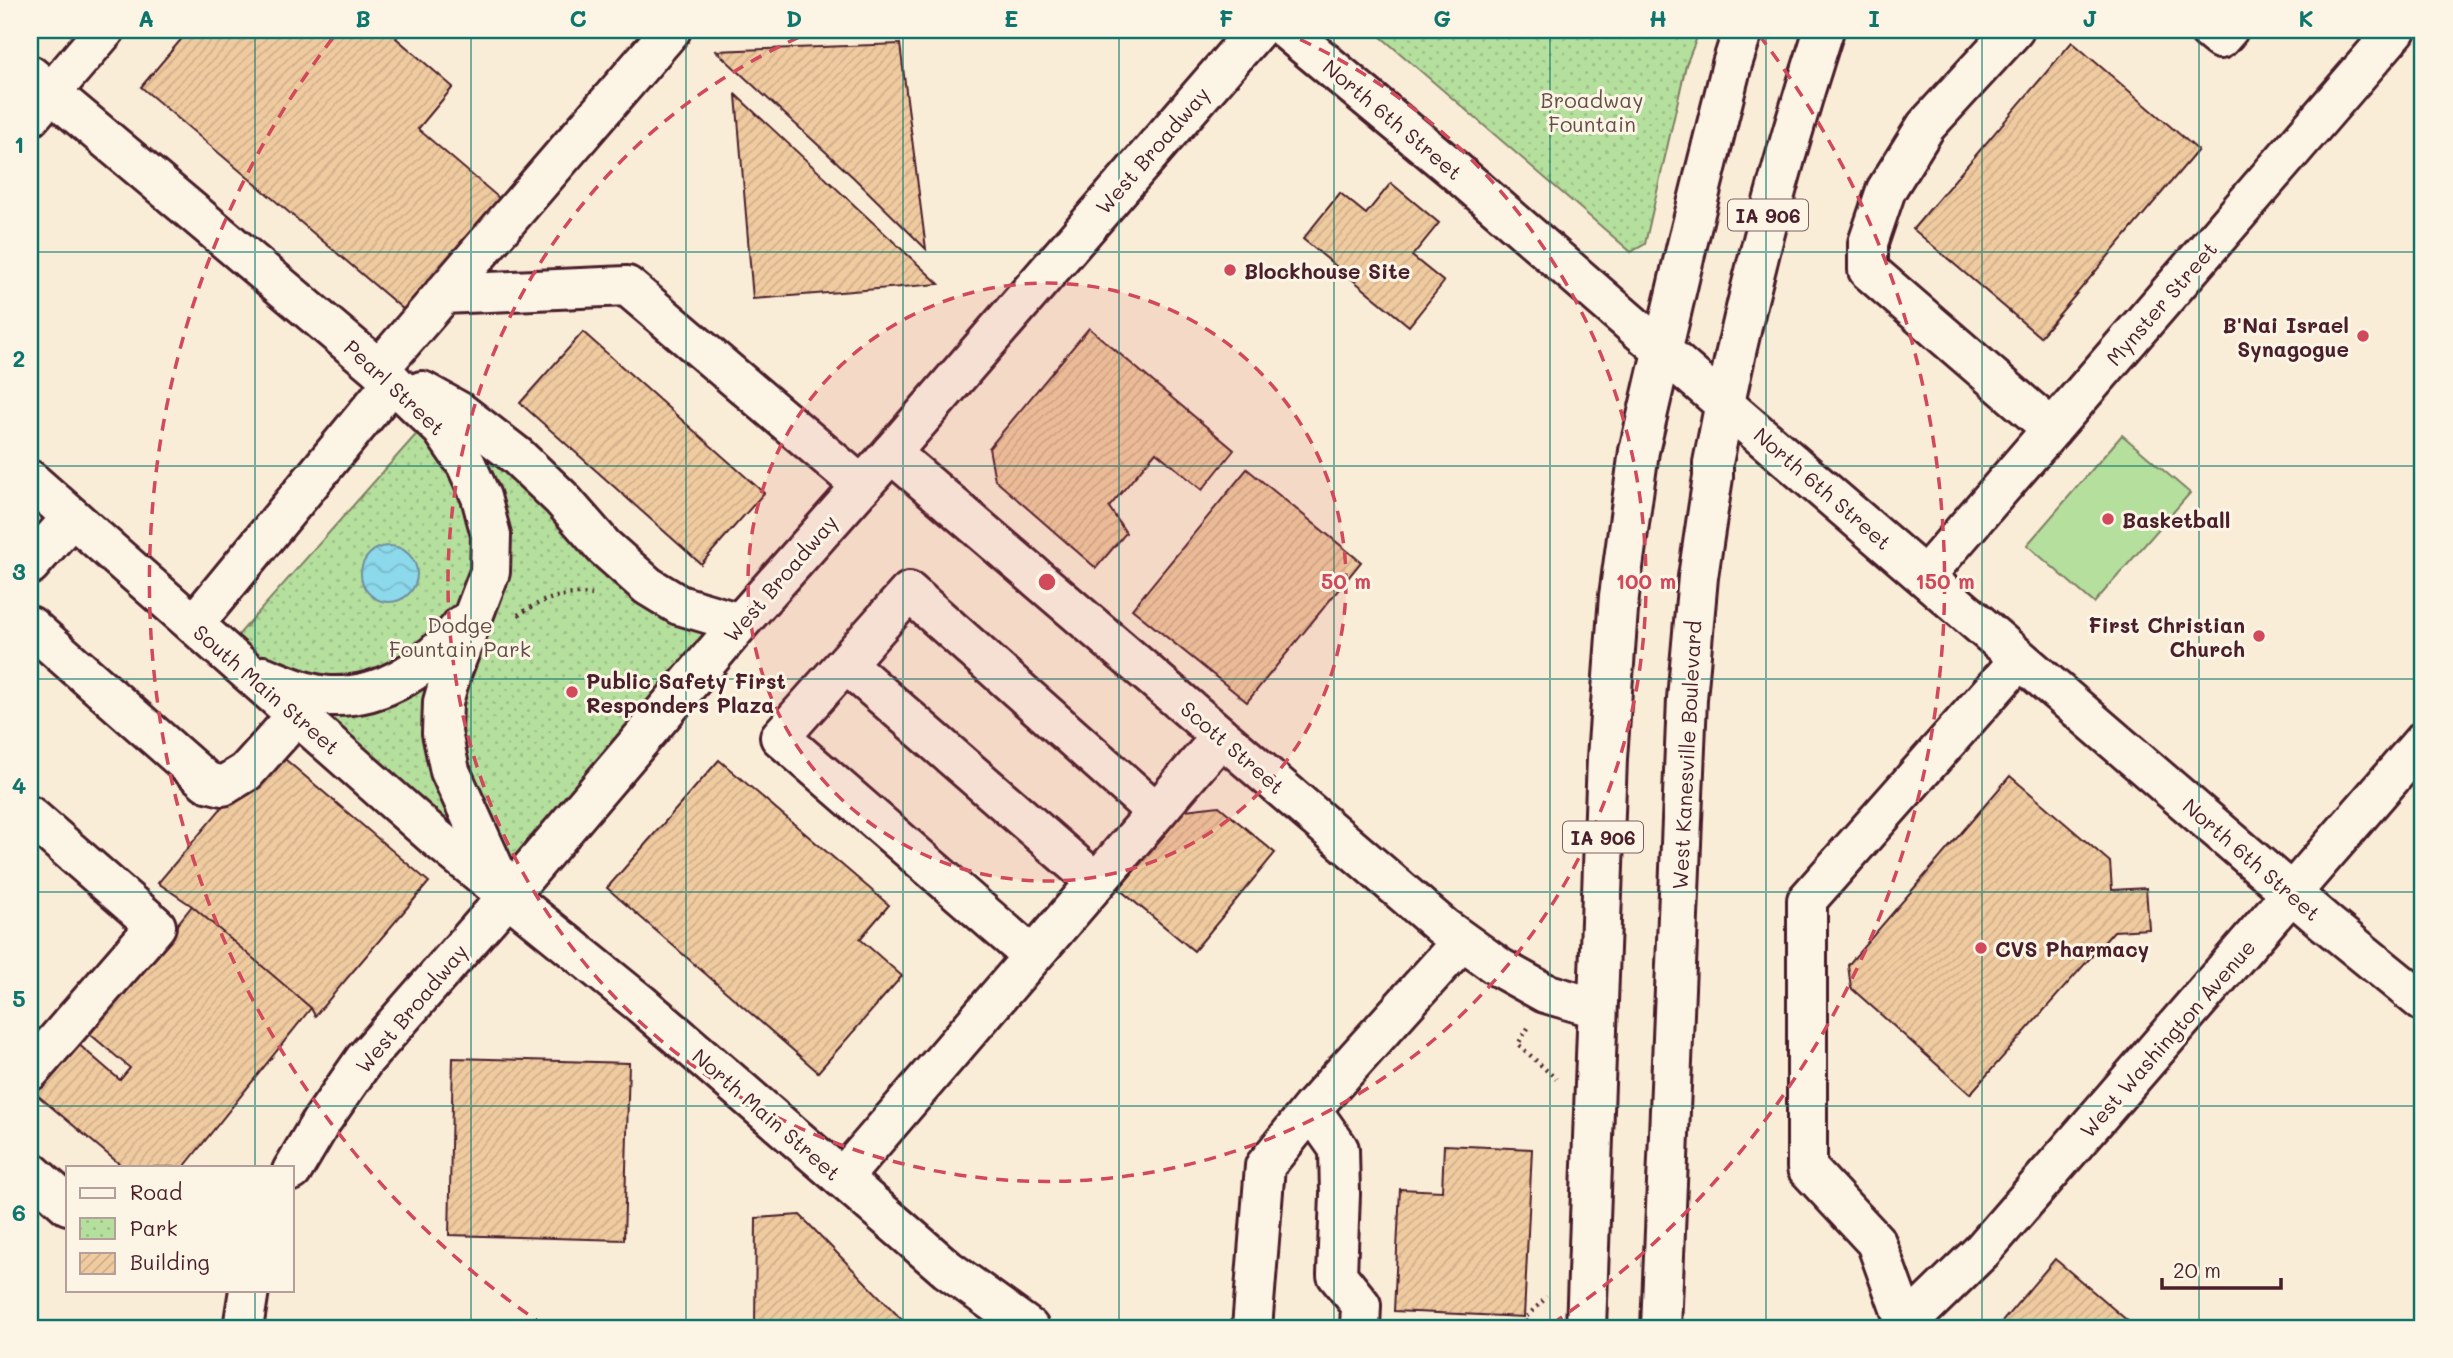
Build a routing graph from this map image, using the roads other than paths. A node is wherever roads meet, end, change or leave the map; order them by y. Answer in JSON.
{"nodes":[{"id":1,"x":105,"y":30,"type":"edge"},
{"id":2,"x":671,"y":30,"type":"edge"},
{"id":3,"x":1257,"y":30,"type":"edge"},
{"id":4,"x":1286,"y":30,"type":"edge"},
{"id":5,"x":1743,"y":30,"type":"edge"},
{"id":6,"x":1824,"y":30,"type":"edge"},
{"id":7,"x":2014,"y":30,"type":"edge"},
{"id":8,"x":2209,"y":30,"type":"edge"},
{"id":9,"x":2228,"y":30,"type":"edge"},
{"id":10,"x":2392,"y":31,"type":"edge"},
{"id":11,"x":37,"y":95,"type":"edge"},
{"id":12,"x":443,"y":294,"type":"junction"},
{"id":13,"x":1661,"y":351,"type":"junction"},
{"id":14,"x":386,"y":375,"type":"junction"},
{"id":15,"x":1724,"y":404,"type":"junction"},
{"id":16,"x":2052,"y":429,"type":"junction"},
{"id":17,"x":891,"y":453,"type":"junction"},
{"id":18,"x":30,"y":480,"type":"edge"},
{"id":19,"x":862,"y":486,"type":"junction"},
{"id":20,"x":72,"y":517,"type":"junction"},
{"id":21,"x":30,"y":565,"type":"edge"},
{"id":22,"x":1925,"y":576,"type":"junction"},
{"id":23,"x":495,"y":612,"type":"junction"},
{"id":24,"x":740,"y":623,"type":"junction"},
{"id":25,"x":194,"y":624,"type":"junction"},
{"id":26,"x":30,"y":626,"type":"edge"},
{"id":27,"x":2020,"y":659,"type":"junction"},
{"id":28,"x":846,"y":664,"type":"junction"},
{"id":29,"x":242,"y":667,"type":"junction"},
{"id":30,"x":297,"y":715,"type":"junction"},
{"id":31,"x":1221,"y":737,"type":"junction"},
{"id":32,"x":2423,"y":741,"type":"edge"},
{"id":33,"x":1156,"y":812,"type":"junction"},
{"id":34,"x":30,"y":816,"type":"edge"},
{"id":35,"x":1096,"y":882,"type":"junction"},
{"id":36,"x":2292,"y":893,"type":"junction"},
{"id":37,"x":507,"y":897,"type":"junction"},
{"id":38,"x":1462,"y":941,"type":"junction"},
{"id":39,"x":1032,"y":956,"type":"junction"},
{"id":40,"x":2423,"y":1002,"type":"edge"},
{"id":41,"x":1597,"y":1008,"type":"junction"},
{"id":42,"x":30,"y":1071,"type":"edge"},
{"id":43,"x":1311,"y":1109,"type":"junction"},
{"id":44,"x":294,"y":1168,"type":"edge"},
{"id":45,"x":30,"y":1171,"type":"edge"},
{"id":46,"x":842,"y":1178,"type":"junction"},
{"id":47,"x":66,"y":1203,"type":"edge"},
{"id":48,"x":249,"y":1292,"type":"edge"},
{"id":49,"x":1906,"y":1327,"type":"edge"},
{"id":50,"x":243,"y":1328,"type":"edge"},
{"id":51,"x":1029,"y":1328,"type":"edge"},
{"id":52,"x":1252,"y":1328,"type":"edge"},
{"id":53,"x":1360,"y":1328,"type":"edge"},
{"id":54,"x":1586,"y":1328,"type":"edge"},
{"id":55,"x":1661,"y":1328,"type":"edge"}],
"edges":[{"from":1,"to":11,"type":"main road"},
{"from":2,"to":12,"type":"main road"},
{"from":3,"to":17,"type":"main road","name":"West Broadway"},
{"from":4,"to":13,"type":"main road","name":"North 6th Street"},
{"from":5,"to":13,"type":"main road","number":"IA 906"},
{"from":6,"to":15,"type":"main road","name":"West Kanesville Boulevard","number":"IA 906"},
{"from":7,"to":16,"type":"main road"},
{"from":8,"to":9,"type":"main road"},
{"from":10,"to":16,"type":"main road","name":"Mynster Street"},
{"from":11,"to":14,"type":"main road","name":"Pearl Street"},
{"from":12,"to":14,"type":"main road"},
{"from":12,"to":19,"type":"main road"},
{"from":13,"to":15,"type":"main road","name":"North 6th Street"},
{"from":13,"to":41,"type":"main road","number":"IA 906"},
{"from":14,"to":23,"type":"main road","name":"Pearl Street"},
{"from":14,"to":24,"type":"main road"},
{"from":14,"to":25,"type":"main road"},
{"from":15,"to":22,"type":"main road","name":"North 6th Street"},
{"from":15,"to":55,"type":"main road","name":"West Kanesville Boulevard","number":"IA 906"},
{"from":16,"to":22,"type":"main road","name":"Mynster Street"},
{"from":17,"to":19,"type":"main road","name":"West Broadway"},
{"from":17,"to":31,"type":"main road","name":"Scott Street"},
{"from":18,"to":20,"type":"main road","name":"South Main Street"},
{"from":19,"to":24,"type":"main road","name":"West Broadway"},
{"from":20,"to":21,"type":"main road"},
{"from":20,"to":25,"type":"main road","name":"South Main Street"},
{"from":22,"to":27,"type":"main road","name":"North 6th Street"},
{"from":23,"to":29,"type":"main road"},
{"from":23,"to":37,"type":"main road","name":"Pearl Street"},
{"from":24,"to":37,"type":"main road","name":"West Broadway"},
{"from":25,"to":29,"type":"main road","name":"South Main Street"},
{"from":26,"to":30,"type":"main road"},
{"from":27,"to":36,"type":"main road","name":"North 6th Street"},
{"from":27,"to":49,"type":"main road"},
{"from":28,"to":33,"type":"main road"},
{"from":28,"to":35,"type":"main road"},
{"from":28,"to":39,"type":"main road"},
{"from":29,"to":30,"type":"main road","name":"South Main Street"},
{"from":30,"to":37,"type":"main road","name":"South Main Street"},
{"from":31,"to":33,"type":"main road"},
{"from":31,"to":38,"type":"main road","name":"Scott Street"},
{"from":32,"to":36,"type":"main road","name":"West Washington Avenue"},
{"from":33,"to":35,"type":"main road"},
{"from":34,"to":42,"type":"main road"},
{"from":35,"to":39,"type":"main road"},
{"from":36,"to":40,"type":"main road","name":"North 6th Street"},
{"from":36,"to":49,"type":"main road","name":"West Washington Avenue"},
{"from":37,"to":44,"type":"main road","name":"West Broadway"},
{"from":37,"to":46,"type":"main road","name":"North Main Street"},
{"from":38,"to":41,"type":"main road","name":"Scott Street"},
{"from":38,"to":43,"type":"main road"},
{"from":39,"to":46,"type":"main road"},
{"from":41,"to":54,"type":"main road","number":"IA 906"},
{"from":43,"to":52,"type":"main road"},
{"from":43,"to":53,"type":"main road"},
{"from":45,"to":47,"type":"main road"},
{"from":46,"to":51,"type":"main road","name":"North Main Street"},
{"from":48,"to":50,"type":"main road"}]}
